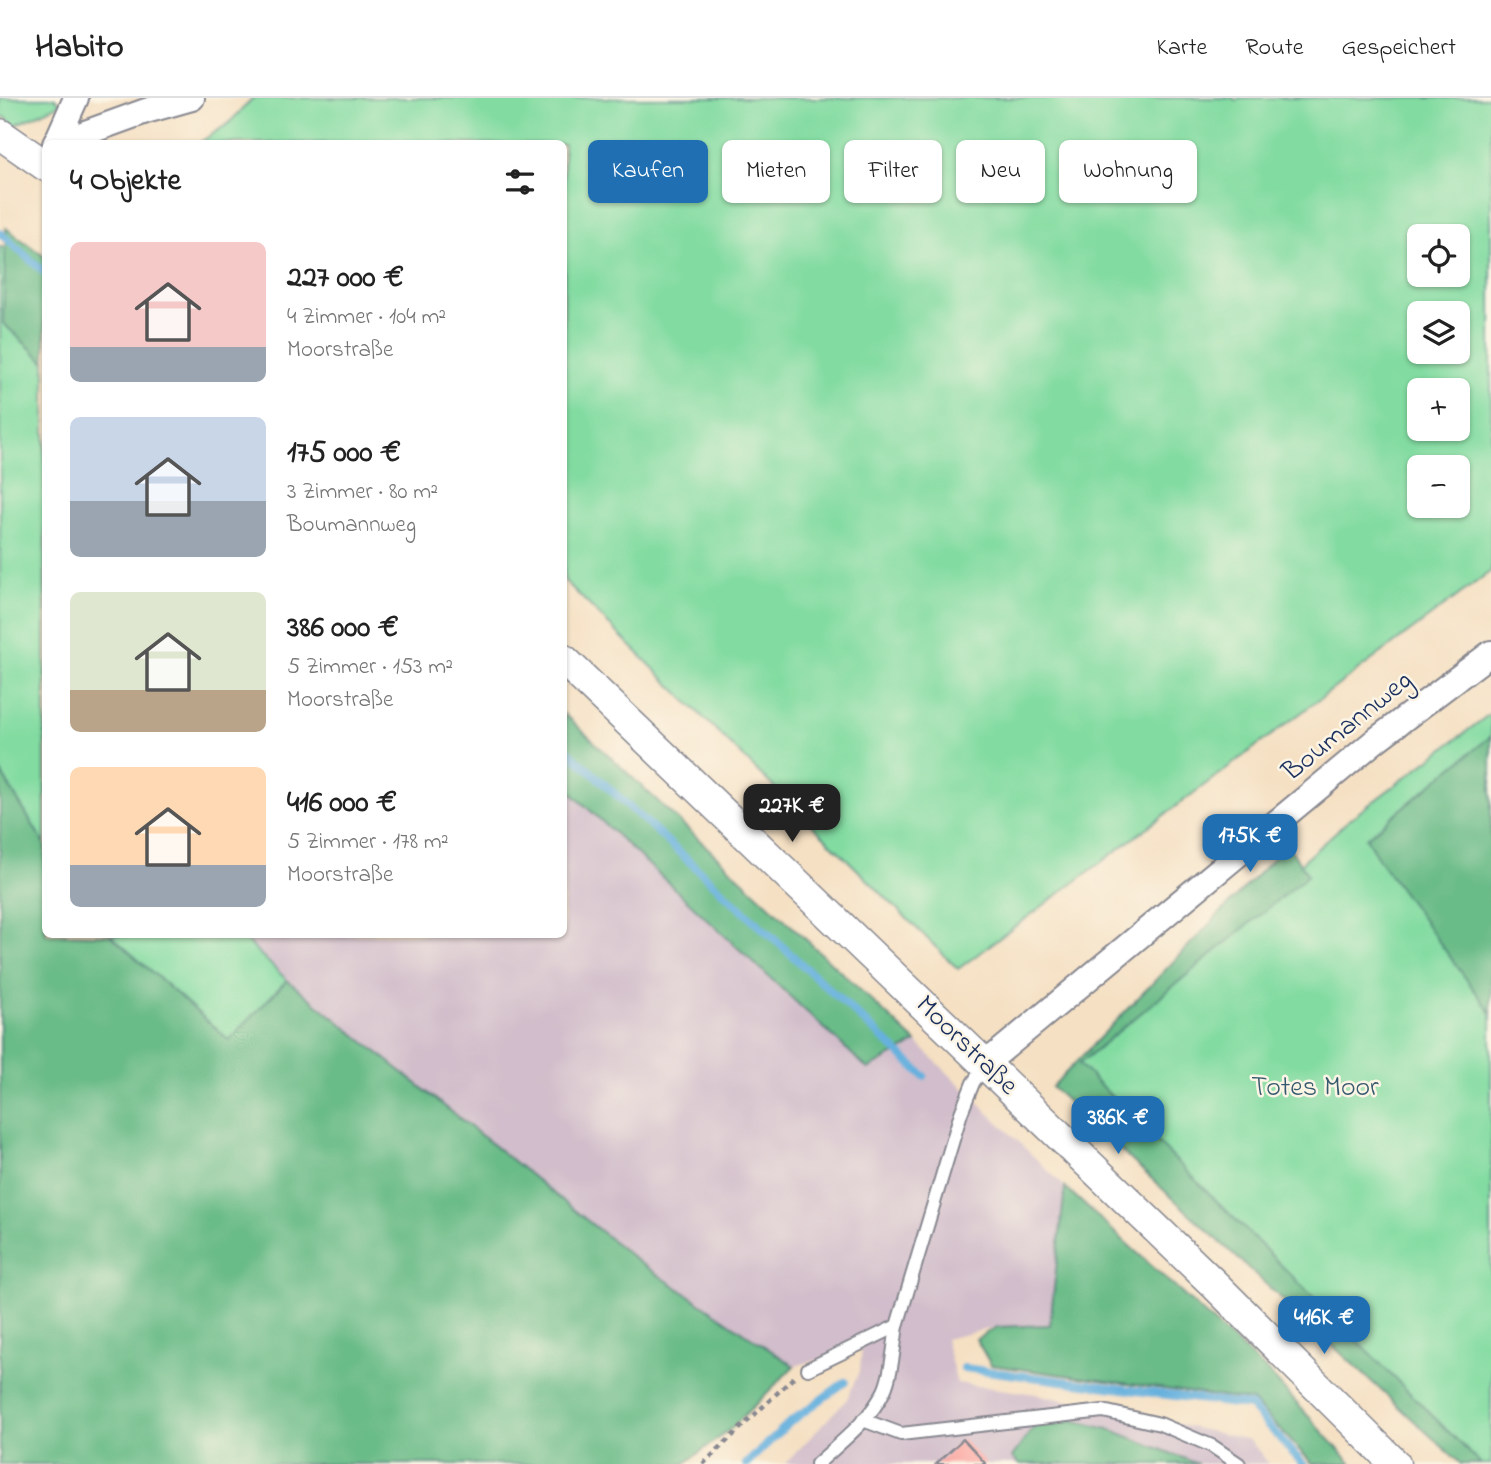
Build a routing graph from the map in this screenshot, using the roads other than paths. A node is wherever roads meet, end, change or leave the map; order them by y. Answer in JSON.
{"nodes":[{"id":1,"x":76,"y":98,"type":"edge"},
{"id":2,"x":192,"y":98,"type":"edge"},
{"id":3,"x":0,"y":134,"type":"edge"},
{"id":4,"x":56,"y":140,"type":"edge"},
{"id":5,"x":81,"y":140,"type":"edge"},
{"id":6,"x":42,"y":151,"type":"edge"},
{"id":7,"x":1491,"y":653,"type":"edge"},
{"id":8,"x":567,"y":663,"type":"edge"},
{"id":9,"x":985,"y":1064,"type":"junction"},
{"id":10,"x":897,"y":1326,"type":"junction"},
{"id":11,"x":808,"y":1369,"type":"road end"},
{"id":12,"x":863,"y":1420,"type":"junction"},
{"id":13,"x":817,"y":1464,"type":"edge"},
{"id":14,"x":1239,"y":1464,"type":"edge"},
{"id":15,"x":1395,"y":1464,"type":"edge"}],
"edges":[{"from":1,"to":4,"type":"street"},
{"from":2,"to":5,"type":"street"},
{"from":3,"to":6,"type":"street"},
{"from":7,"to":9,"type":"street","name":"Boumannweg"},
{"from":8,"to":9,"type":"street","name":"Moorstraße"},
{"from":9,"to":10,"type":"lane"},
{"from":9,"to":15,"type":"street","name":"Moorstraße"},
{"from":10,"to":11,"type":"lane"},
{"from":10,"to":12,"type":"lane"},
{"from":12,"to":13,"type":"lane"},
{"from":12,"to":14,"type":"lane"}]}
